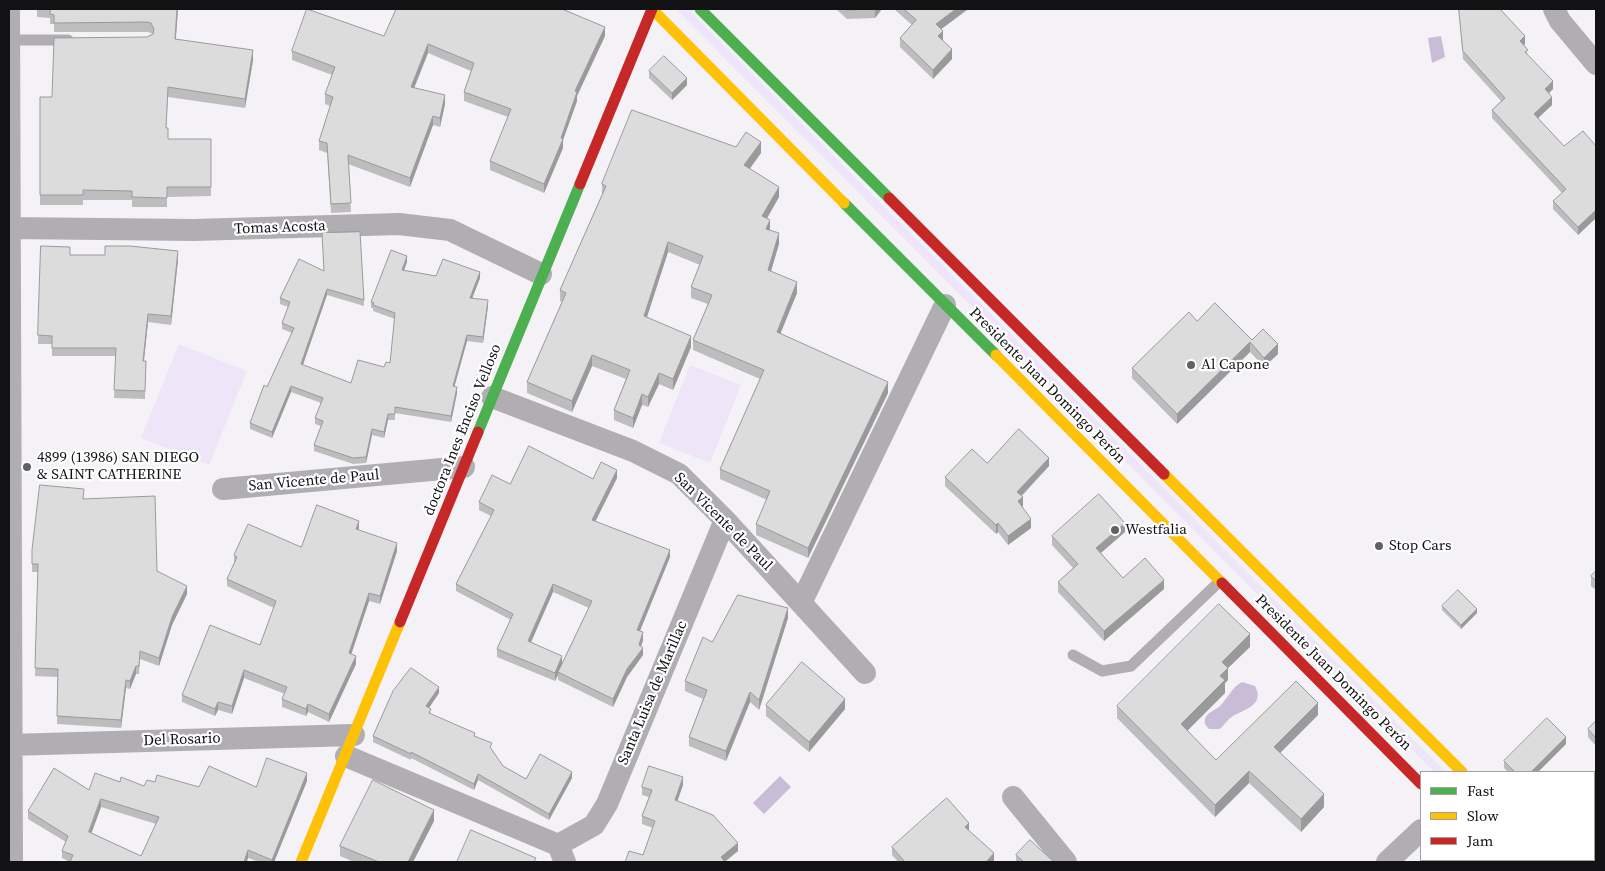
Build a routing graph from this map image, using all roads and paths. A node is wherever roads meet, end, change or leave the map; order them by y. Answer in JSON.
{"nodes":[{"id":1,"x":9,"y":9,"type":"edge"},
{"id":2,"x":652,"y":9,"type":"edge"},
{"id":3,"x":700,"y":9,"type":"edge"},
{"id":4,"x":1554,"y":9,"type":"edge"},
{"id":5,"x":9,"y":40,"type":"edge"},
{"id":6,"x":78,"y":40,"type":"edge"},
{"id":7,"x":1596,"y":64,"type":"edge"},
{"id":8,"x":10,"y":228,"type":"edge"},
{"id":9,"x":541,"y":274,"type":"junction"},
{"id":10,"x":945,"y":305,"type":"junction"},
{"id":11,"x":492,"y":397,"type":"junction"},
{"id":12,"x":464,"y":467,"type":"junction"},
{"id":13,"x":10,"y":487,"type":"edge"},
{"id":14,"x":223,"y":489,"type":"dead end"},
{"id":15,"x":724,"y":520,"type":"junction"},
{"id":16,"x":1220,"y":581,"type":"junction"},
{"id":17,"x":801,"y":603,"type":"junction"},
{"id":18,"x":1073,"y":655,"type":"dead end"},
{"id":19,"x":865,"y":673,"type":"dead end"},
{"id":20,"x":11,"y":745,"type":"edge"},
{"id":21,"x":350,"y":745,"type":"junction"},
{"id":22,"x":1461,"y":771,"type":"edge"},
{"id":23,"x":1420,"y":783,"type":"edge"},
{"id":24,"x":1013,"y":797,"type":"dead end"},
{"id":25,"x":1420,"y":831,"type":"edge"},
{"id":26,"x":561,"y":854,"type":"edge"},
{"id":27,"x":12,"y":862,"type":"edge"},
{"id":28,"x":301,"y":862,"type":"edge"},
{"id":29,"x":1066,"y":862,"type":"edge"},
{"id":30,"x":1387,"y":862,"type":"edge"}],
"edges":[{"from":1,"to":5,"type":"street"},
{"from":2,"to":9,"type":"main road","name":"doctora Ines Enciso Velloso"},
{"from":2,"to":10,"type":"main road","name":"Presidente Juan Domingo Perón"},
{"from":3,"to":22,"type":"main road","name":"Presidente Juan Domingo Perón"},
{"from":4,"to":7,"type":"street"},
{"from":5,"to":6,"type":"lane"},
{"from":5,"to":8,"type":"street"},
{"from":8,"to":9,"type":"street","name":"Tomas Acosta"},
{"from":8,"to":13,"type":"street"},
{"from":9,"to":11,"type":"main road","name":"doctora Ines Enciso Velloso"},
{"from":10,"to":16,"type":"main road","name":"Presidente Juan Domingo Perón"},
{"from":10,"to":17,"type":"street"},
{"from":11,"to":12,"type":"main road","name":"doctora Ines Enciso Velloso"},
{"from":11,"to":15,"type":"street","name":"San Vicente de Paul"},
{"from":12,"to":14,"type":"street","name":"San Vicente de Paul"},
{"from":12,"to":21,"type":"main road","name":"doctora Ines Enciso Velloso"},
{"from":13,"to":20,"type":"street"},
{"from":15,"to":17,"type":"street","name":"San Vicente de Paul"},
{"from":15,"to":26,"type":"street","name":"Santa Luisa de Marillac"},
{"from":16,"to":18,"type":"lane"},
{"from":16,"to":23,"type":"main road","name":"Presidente Juan Domingo Perón"},
{"from":17,"to":19,"type":"street","name":"San Vicente de Paul"},
{"from":20,"to":21,"type":"street","name":"Del Rosario"},
{"from":20,"to":27,"type":"street"},
{"from":21,"to":26,"type":"street","name":"Del Rosario"},
{"from":21,"to":28,"type":"main road","name":"doctora Ines Enciso Velloso"},
{"from":24,"to":29,"type":"street"},
{"from":25,"to":30,"type":"street"}]}
